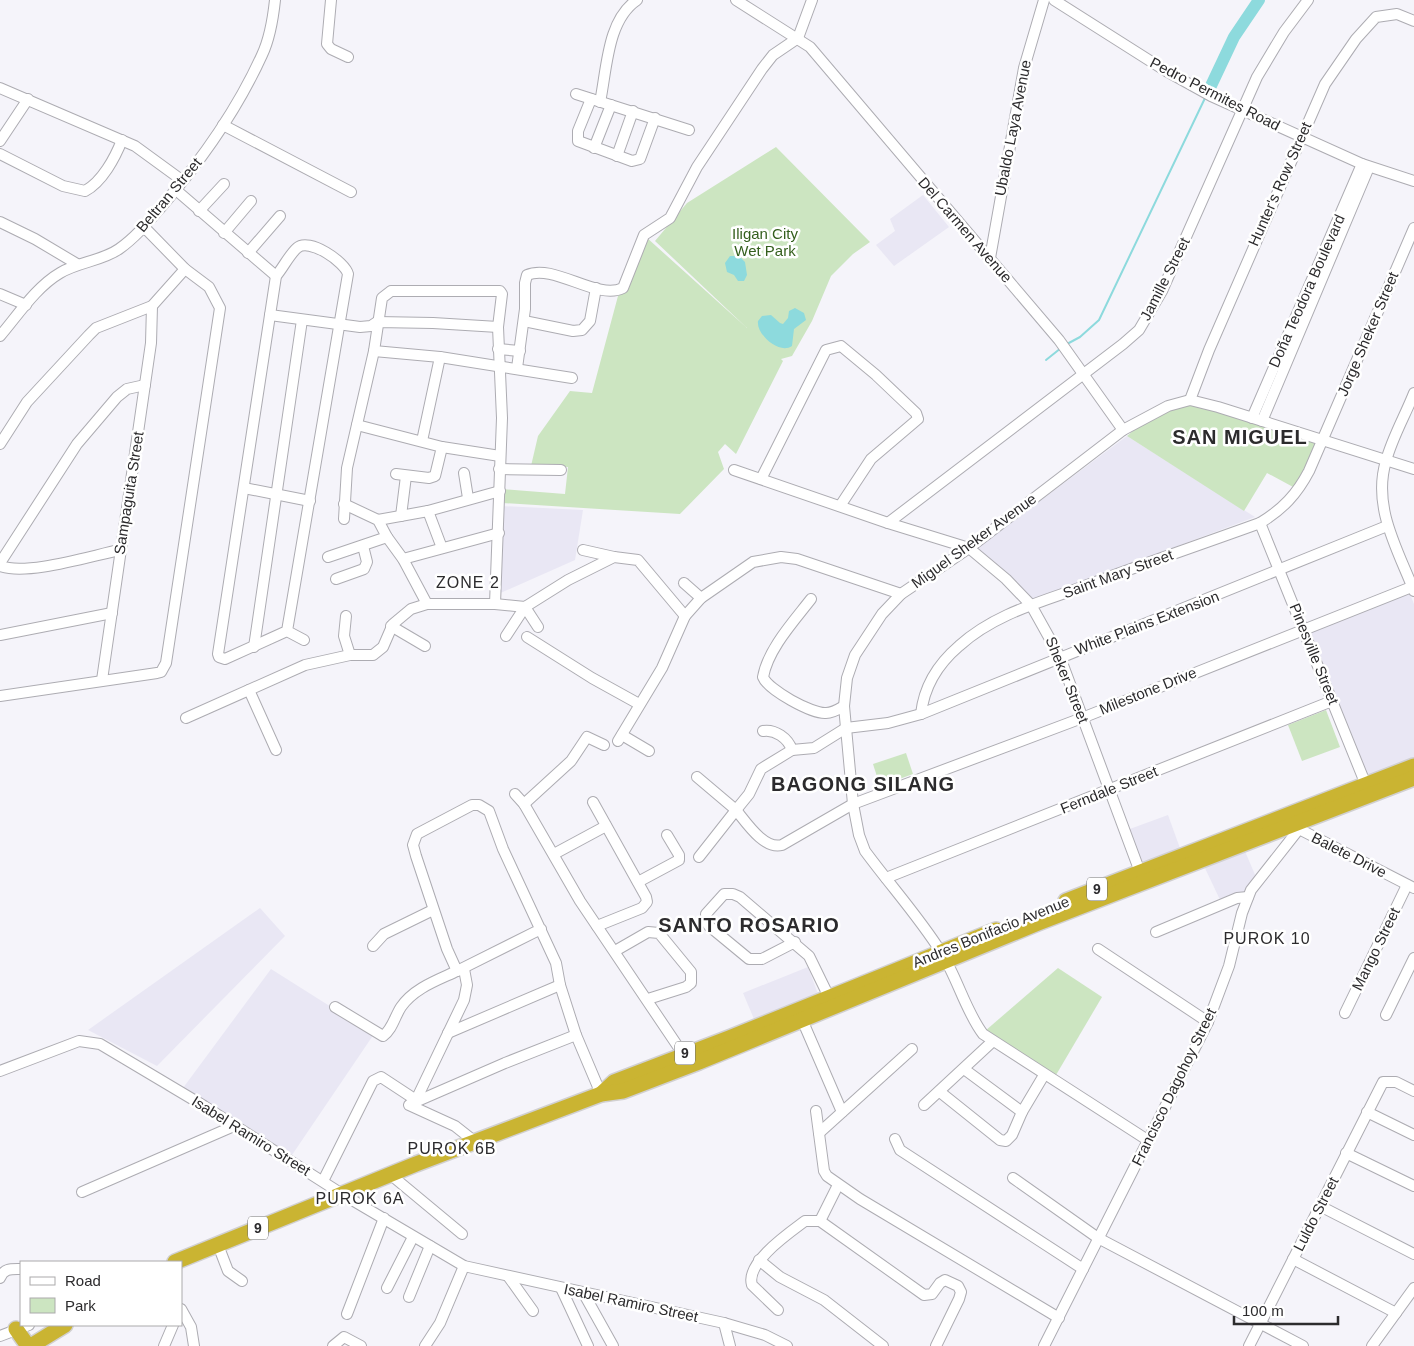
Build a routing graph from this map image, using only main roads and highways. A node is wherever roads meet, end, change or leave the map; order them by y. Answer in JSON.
{"nodes":[{"id":1,"x":1414,"y":766,"type":"edge"},
{"id":2,"x":1414,"y":778,"type":"edge"},
{"id":3,"x":1297,"y":821,"type":"junction"},
{"id":4,"x":944,"y":957,"type":"junction"},
{"id":5,"x":800,"y":1014,"type":"junction"},
{"id":6,"x":601,"y":1094,"type":"junction"},
{"id":7,"x":178,"y":1261,"type":"edge"},
{"id":8,"x":62,"y":1326,"type":"edge"},
{"id":9,"x":72,"y":1326,"type":"edge"},
{"id":10,"x":22,"y":1327,"type":"edge"},
{"id":11,"x":30,"y":1346,"type":"edge"},
{"id":12,"x":48,"y":1346,"type":"edge"}],
"edges":[{"from":1,"to":3,"type":"highway","name":"Andres Bonifacio Avenue","number":"9"},
{"from":2,"to":3,"type":"highway","name":"Andres Bonifacio Avenue","number":"9"},
{"from":3,"to":4,"type":"highway","name":"Andres Bonifacio Avenue","number":"9"},
{"from":3,"to":4,"type":"highway","name":"Andres Bonifacio Avenue","number":"9"},
{"from":4,"to":5,"type":"highway","name":"Andres Bonifacio Avenue","number":"9"},
{"from":4,"to":5,"type":"highway","name":"Andres Bonifacio Avenue","number":"9"},
{"from":5,"to":6,"type":"highway","name":"Andres Bonifacio Avenue","number":"9"},
{"from":5,"to":6,"type":"highway","name":"Andres Bonifacio Avenue","number":"9"},
{"from":6,"to":7,"type":"highway","name":"Andres Bonifacio Avenue","number":"9"},
{"from":8,"to":11,"type":"highway"},
{"from":9,"to":12,"type":"highway"},
{"from":10,"to":11,"type":"highway"}]}
